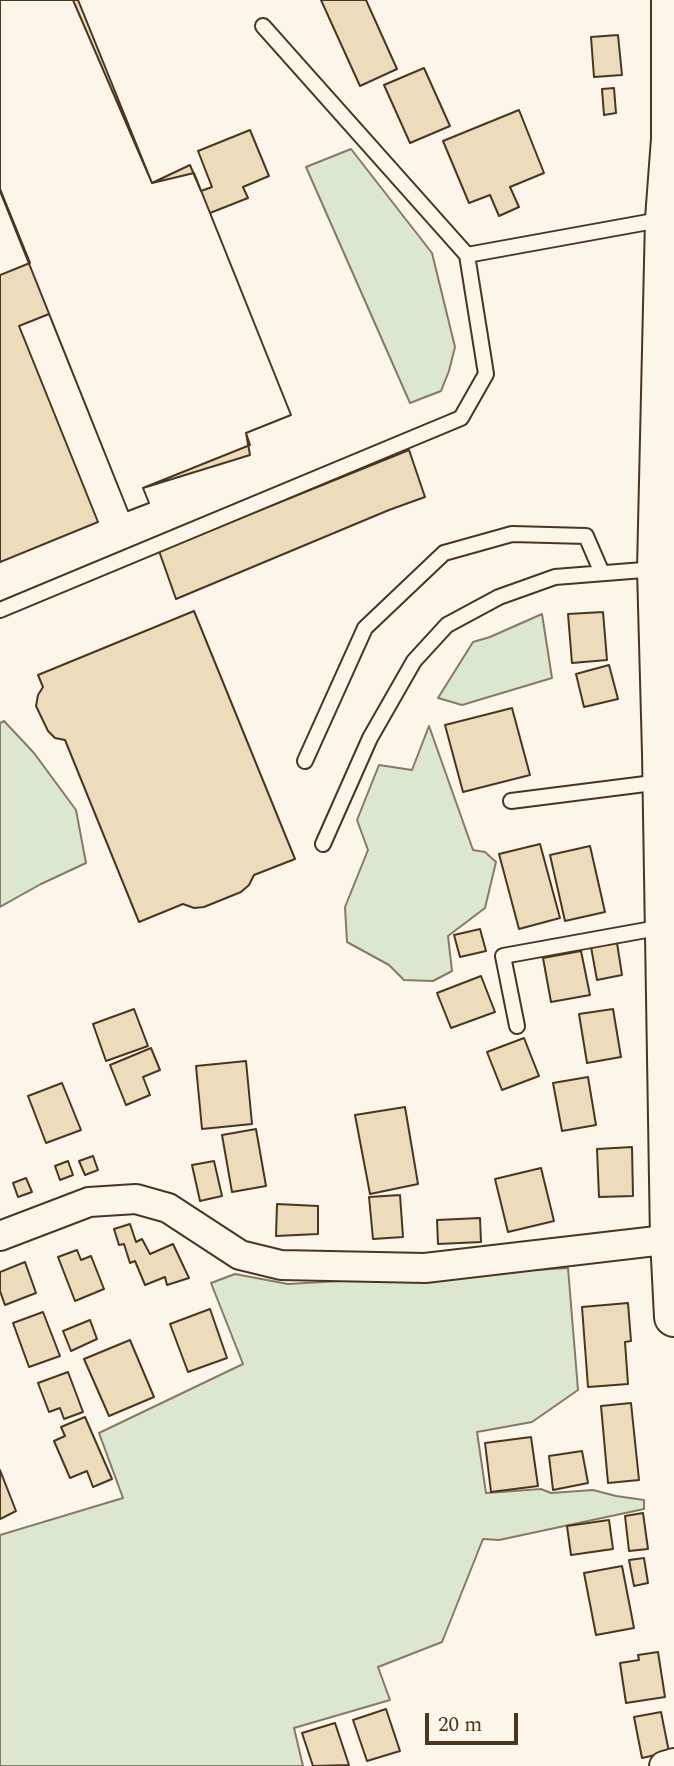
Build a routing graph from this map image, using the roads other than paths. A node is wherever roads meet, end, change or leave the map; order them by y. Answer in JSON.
{"nodes":[{"id":1,"x":671,"y":0,"type":"edge"},
{"id":2,"x":263,"y":26,"type":"dead end"},
{"id":3,"x":671,"y":180,"type":"edge"},
{"id":4,"x":664,"y":219,"type":"junction"},
{"id":5,"x":467,"y":255,"type":"junction"},
{"id":6,"x":666,"y":569,"type":"edge"},
{"id":7,"x":602,"y":573,"type":"junction"},
{"id":8,"x":0,"y":610,"type":"edge"},
{"id":9,"x":305,"y":761,"type":"dead end"},
{"id":10,"x":662,"y":782,"type":"junction"},
{"id":11,"x":511,"y":801,"type":"dead end"},
{"id":12,"x":323,"y":844,"type":"dead end"},
{"id":13,"x":665,"y":927,"type":"junction"},
{"id":14,"x":517,"y":1026,"type":"dead end"},
{"id":15,"x":670,"y":1079,"type":"edge"},
{"id":16,"x":0,"y":1236,"type":"edge"},
{"id":17,"x":672,"y":1239,"type":"edge"},
{"id":18,"x":674,"y":1317,"type":"edge"},
{"id":19,"x":674,"y":1763,"type":"edge"},
{"id":20,"x":664,"y":1766,"type":"edge"}],
"edges":[{"from":1,"to":3,"type":"street"},
{"from":2,"to":5,"type":"lane"},
{"from":3,"to":4,"type":"street"},
{"from":4,"to":5,"type":"lane"},
{"from":4,"to":6,"type":"street"},
{"from":5,"to":8,"type":"lane"},
{"from":6,"to":7,"type":"lane"},
{"from":6,"to":10,"type":"street"},
{"from":7,"to":9,"type":"lane"},
{"from":7,"to":12,"type":"lane"},
{"from":10,"to":11,"type":"lane"},
{"from":10,"to":13,"type":"street"},
{"from":13,"to":14,"type":"lane"},
{"from":13,"to":15,"type":"street"},
{"from":15,"to":17,"type":"street"},
{"from":16,"to":17,"type":"street"},
{"from":17,"to":18,"type":"street"},
{"from":19,"to":20,"type":"street"}]}
